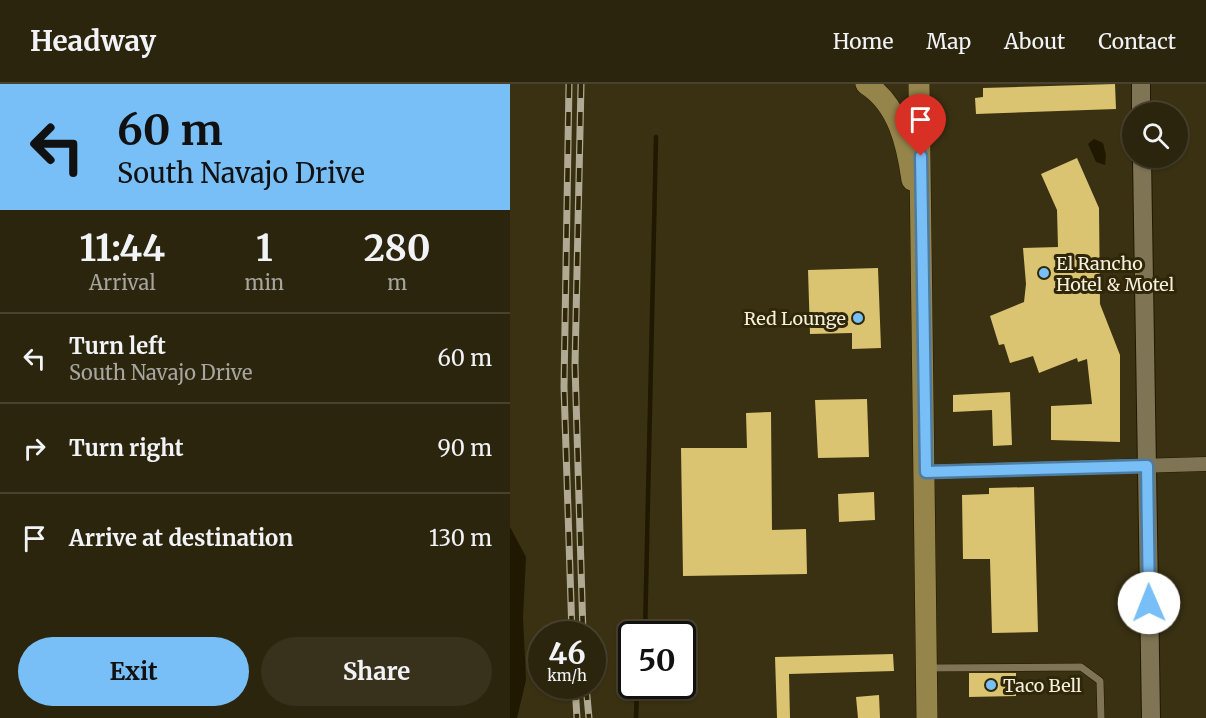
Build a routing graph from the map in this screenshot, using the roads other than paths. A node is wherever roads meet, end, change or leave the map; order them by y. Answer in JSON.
{"nodes":[{"id":1,"x":866,"y":84,"type":"edge"},
{"id":2,"x":919,"y":84,"type":"edge"},
{"id":3,"x":1141,"y":84,"type":"edge"},
{"id":4,"x":1141,"y":102,"type":"edge"},
{"id":5,"x":1142,"y":168,"type":"edge"},
{"id":6,"x":922,"y":260,"type":"junction"},
{"id":7,"x":1206,"y":464,"type":"edge"},
{"id":8,"x":1147,"y":466,"type":"junction"},
{"id":9,"x":926,"y":472,"type":"junction"},
{"id":10,"x":927,"y":669,"type":"junction"},
{"id":11,"x":927,"y":718,"type":"edge"},
{"id":12,"x":1101,"y":718,"type":"edge"},
{"id":13,"x":1151,"y":718,"type":"edge"}],
"edges":[{"from":1,"to":6,"type":"main road"},
{"from":2,"to":6,"type":"main road"},
{"from":3,"to":4,"type":"main road"},
{"from":5,"to":8,"type":"main road"},
{"from":6,"to":9,"type":"main road"},
{"from":7,"to":8,"type":"street"},
{"from":8,"to":9,"type":"street"},
{"from":8,"to":13,"type":"main road"},
{"from":9,"to":10,"type":"main road"},
{"from":10,"to":11,"type":"main road"},
{"from":10,"to":12,"type":"lane"}]}
